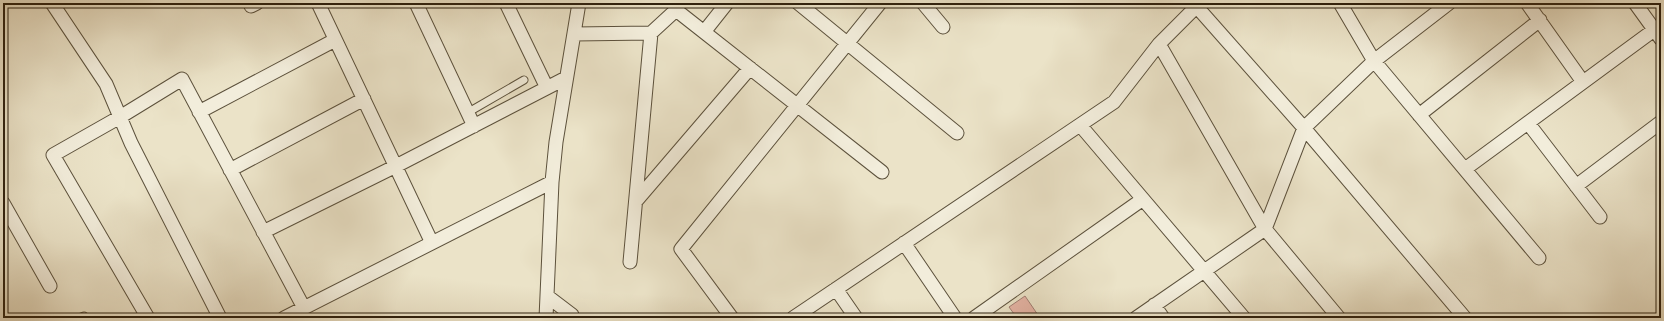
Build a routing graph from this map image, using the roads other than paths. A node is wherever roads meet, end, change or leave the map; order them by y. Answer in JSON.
{"nodes":[{"id":1,"x":52,"y":3,"type":"edge"},
{"id":2,"x":318,"y":3,"type":"edge"},
{"id":3,"x":416,"y":3,"type":"edge"},
{"id":4,"x":506,"y":3,"type":"edge"},
{"id":5,"x":579,"y":3,"type":"edge"},
{"id":6,"x":727,"y":3,"type":"edge"},
{"id":7,"x":798,"y":3,"type":"edge"},
{"id":8,"x":880,"y":3,"type":"edge"},
{"id":9,"x":923,"y":3,"type":"edge"},
{"id":10,"x":1340,"y":3,"type":"edge"},
{"id":11,"x":1528,"y":3,"type":"edge"},
{"id":12,"x":1635,"y":3,"type":"edge"},
{"id":13,"x":1447,"y":4,"type":"edge"},
{"id":14,"x":1199,"y":5,"type":"edge"},
{"id":15,"x":677,"y":7,"type":"edge"},
{"id":16,"x":1540,"y":20,"type":"junction"},
{"id":17,"x":943,"y":27,"type":"dead end"},
{"id":18,"x":704,"y":32,"type":"junction"},
{"id":19,"x":651,"y":33,"type":"junction"},
{"id":20,"x":574,"y":34,"type":"junction"},
{"id":21,"x":1658,"y":34,"type":"edge"},
{"id":22,"x":335,"y":40,"type":"junction"},
{"id":23,"x":848,"y":44,"type":"junction"},
{"id":24,"x":1160,"y":44,"type":"junction"},
{"id":25,"x":1374,"y":61,"type":"junction"},
{"id":26,"x":750,"y":68,"type":"junction"},
{"id":27,"x":566,"y":78,"type":"junction"},
{"id":28,"x":524,"y":80,"type":"dead end"},
{"id":29,"x":1583,"y":82,"type":"junction"},
{"id":30,"x":547,"y":88,"type":"junction"},
{"id":31,"x":364,"y":99,"type":"junction"},
{"id":32,"x":798,"y":106,"type":"junction"},
{"id":33,"x":199,"y":112,"type":"junction"},
{"id":34,"x":467,"y":113,"type":"junction"},
{"id":35,"x":1419,"y":115,"type":"junction"},
{"id":36,"x":120,"y":117,"type":"junction"},
{"id":37,"x":1661,"y":122,"type":"edge"},
{"id":38,"x":1528,"y":123,"type":"junction"},
{"id":39,"x":1080,"y":125,"type":"junction"},
{"id":40,"x":474,"y":126,"type":"junction"},
{"id":41,"x":1304,"y":128,"type":"junction"},
{"id":42,"x":957,"y":133,"type":"dead end"},
{"id":43,"x":396,"y":166,"type":"junction"},
{"id":44,"x":1464,"y":169,"type":"junction"},
{"id":45,"x":230,"y":170,"type":"junction"},
{"id":46,"x":882,"y":172,"type":"dead end"},
{"id":47,"x":552,"y":182,"type":"junction"},
{"id":48,"x":1576,"y":186,"type":"junction"},
{"id":49,"x":1143,"y":199,"type":"junction"},
{"id":50,"x":636,"y":201,"type":"junction"},
{"id":51,"x":3,"y":203,"type":"edge"},
{"id":52,"x":1600,"y":217,"type":"dead end"},
{"id":53,"x":1265,"y":229,"type":"junction"},
{"id":54,"x":263,"y":232,"type":"junction"},
{"id":55,"x":432,"y":243,"type":"junction"},
{"id":56,"x":904,"y":243,"type":"junction"},
{"id":57,"x":1539,"y":258,"type":"dead end"},
{"id":58,"x":630,"y":262,"type":"dead end"},
{"id":59,"x":1204,"y":271,"type":"junction"},
{"id":60,"x":50,"y":286,"type":"dead end"},
{"id":61,"x":836,"y":289,"type":"junction"},
{"id":62,"x":547,"y":296,"type":"junction"},
{"id":63,"x":1154,"y":305,"type":"junction"},
{"id":64,"x":304,"y":308,"type":"junction"},
{"id":65,"x":148,"y":318,"type":"edge"},
{"id":66,"x":220,"y":318,"type":"edge"},
{"id":67,"x":284,"y":318,"type":"edge"},
{"id":68,"x":546,"y":318,"type":"edge"},
{"id":69,"x":573,"y":318,"type":"edge"},
{"id":70,"x":732,"y":318,"type":"edge"},
{"id":71,"x":793,"y":318,"type":"edge"},
{"id":72,"x":856,"y":318,"type":"edge"},
{"id":73,"x":955,"y":318,"type":"edge"},
{"id":74,"x":974,"y":318,"type":"edge"},
{"id":75,"x":1136,"y":318,"type":"edge"},
{"id":76,"x":1163,"y":318,"type":"edge"},
{"id":77,"x":1244,"y":318,"type":"edge"},
{"id":78,"x":1339,"y":318,"type":"edge"},
{"id":79,"x":1465,"y":318,"type":"edge"}],
"edges":[{"from":1,"to":36,"type":"street"},
{"from":2,"to":22,"type":"street"},
{"from":3,"to":34,"type":"street"},
{"from":4,"to":30,"type":"street"},
{"from":5,"to":20,"type":"street"},
{"from":6,"to":18,"type":"street"},
{"from":7,"to":23,"type":"street"},
{"from":8,"to":23,"type":"street"},
{"from":9,"to":17,"type":"street"},
{"from":10,"to":25,"type":"street"},
{"from":11,"to":16,"type":"street"},
{"from":12,"to":21,"type":"street"},
{"from":13,"to":25,"type":"street"},
{"from":14,"to":24,"type":"street"},
{"from":14,"to":41,"type":"street"},
{"from":15,"to":18,"type":"street"},
{"from":15,"to":19,"type":"street"},
{"from":16,"to":29,"type":"street"},
{"from":16,"to":35,"type":"street"},
{"from":18,"to":26,"type":"street"},
{"from":19,"to":20,"type":"street"},
{"from":19,"to":50,"type":"street"},
{"from":20,"to":27,"type":"street"},
{"from":21,"to":29,"type":"street"},
{"from":22,"to":31,"type":"street"},
{"from":22,"to":33,"type":"street"},
{"from":23,"to":32,"type":"street"},
{"from":23,"to":42,"type":"street"},
{"from":24,"to":39,"type":"street"},
{"from":24,"to":53,"type":"street"},
{"from":25,"to":35,"type":"street"},
{"from":25,"to":41,"type":"street"},
{"from":26,"to":32,"type":"street"},
{"from":26,"to":50,"type":"street"},
{"from":27,"to":30,"type":"street"},
{"from":27,"to":47,"type":"street"},
{"from":28,"to":34,"type":"lane"},
{"from":29,"to":38,"type":"street"},
{"from":30,"to":40,"type":"street"},
{"from":31,"to":43,"type":"street"},
{"from":31,"to":45,"type":"street"},
{"from":32,"to":46,"type":"street"},
{"from":32,"to":70,"type":"street"},
{"from":33,"to":36,"type":"street"},
{"from":33,"to":45,"type":"street"},
{"from":34,"to":40,"type":"street"},
{"from":35,"to":44,"type":"street"},
{"from":36,"to":65,"type":"street"},
{"from":36,"to":66,"type":"street"},
{"from":37,"to":48,"type":"street"},
{"from":38,"to":44,"type":"street"},
{"from":38,"to":48,"type":"street"},
{"from":39,"to":49,"type":"street"},
{"from":39,"to":56,"type":"street"},
{"from":40,"to":43,"type":"street"},
{"from":41,"to":53,"type":"street"},
{"from":41,"to":79,"type":"street"},
{"from":43,"to":54,"type":"street"},
{"from":43,"to":55,"type":"street"},
{"from":44,"to":57,"type":"street"},
{"from":45,"to":54,"type":"street"},
{"from":47,"to":55,"type":"street"},
{"from":47,"to":62,"type":"street"},
{"from":48,"to":52,"type":"street"},
{"from":49,"to":59,"type":"street"},
{"from":49,"to":74,"type":"street"},
{"from":50,"to":58,"type":"street"},
{"from":51,"to":60,"type":"street"},
{"from":53,"to":59,"type":"street"},
{"from":53,"to":78,"type":"street"},
{"from":54,"to":64,"type":"street"},
{"from":55,"to":64,"type":"street"},
{"from":56,"to":61,"type":"street"},
{"from":56,"to":73,"type":"street"},
{"from":59,"to":63,"type":"street"},
{"from":59,"to":77,"type":"street"},
{"from":61,"to":71,"type":"street"},
{"from":61,"to":72,"type":"street"},
{"from":62,"to":68,"type":"street"},
{"from":62,"to":69,"type":"street"},
{"from":63,"to":75,"type":"street"},
{"from":63,"to":76,"type":"street"},
{"from":64,"to":67,"type":"street"}]}
